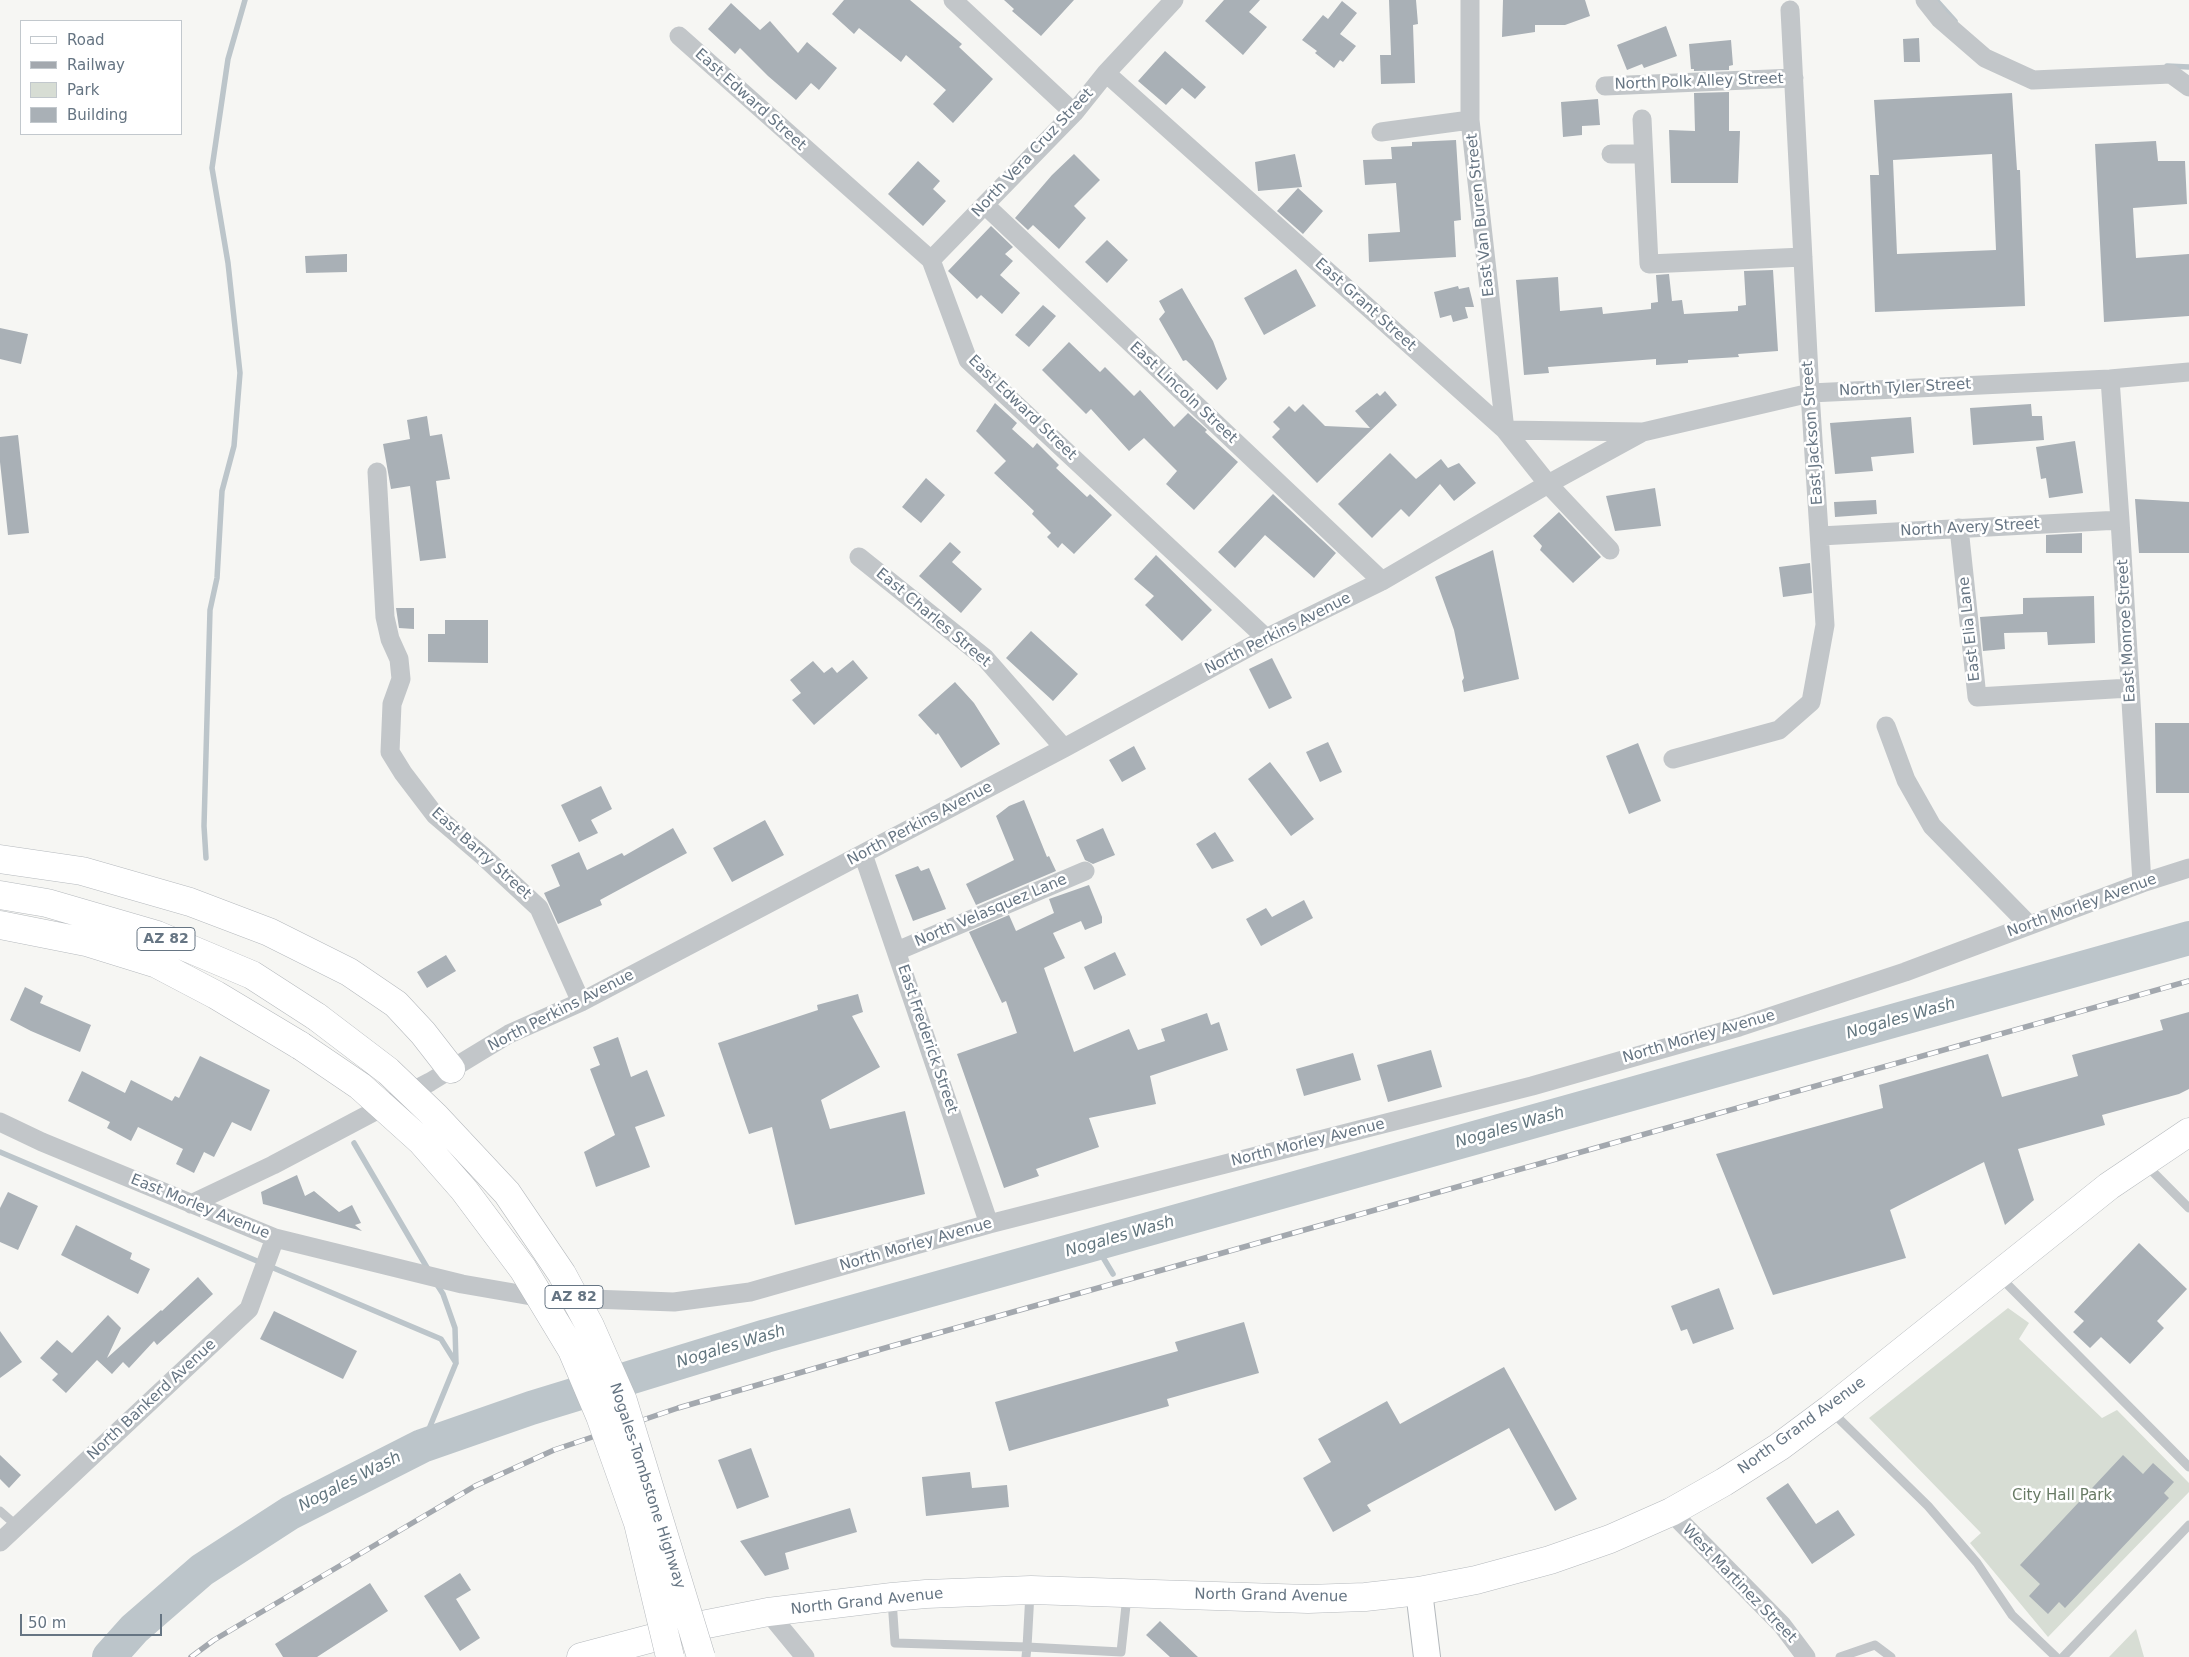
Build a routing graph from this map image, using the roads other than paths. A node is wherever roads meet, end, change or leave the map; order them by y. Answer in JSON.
{"nodes":[{"id":1,"x":953,"y":0,"type":"edge"},
{"id":2,"x":1174,"y":0,"type":"edge"},
{"id":3,"x":1470,"y":0,"type":"edge"},
{"id":4,"x":1925,"y":0,"type":"edge"},
{"id":5,"x":1790,"y":10,"type":"dead end"},
{"id":6,"x":678,"y":36,"type":"dead end"},
{"id":7,"x":1106,"y":73,"type":"junction"},
{"id":8,"x":1794,"y":78,"type":"junction"},
{"id":9,"x":1605,"y":86,"type":"dead end"},
{"id":10,"x":2189,"y":87,"type":"edge"},
{"id":11,"x":1074,"y":113,"type":"junction"},
{"id":12,"x":1642,"y":119,"type":"dead end"},
{"id":13,"x":1470,"y":120,"type":"junction"},
{"id":14,"x":1381,"y":132,"type":"dead end"},
{"id":15,"x":1611,"y":154,"type":"dead end"},
{"id":16,"x":1644,"y":154,"type":"junction"},
{"id":17,"x":985,"y":205,"type":"junction"},
{"id":18,"x":1803,"y":257,"type":"junction"},
{"id":19,"x":930,"y":260,"type":"junction"},
{"id":20,"x":2189,"y":372,"type":"edge"},
{"id":21,"x":2110,"y":379,"type":"junction"},
{"id":22,"x":1810,"y":393,"type":"junction"},
{"id":23,"x":1505,"y":430,"type":"junction"},
{"id":24,"x":1643,"y":432,"type":"junction"},
{"id":25,"x":377,"y":472,"type":"dead end"},
{"id":26,"x":1548,"y":484,"type":"junction"},
{"id":27,"x":2120,"y":520,"type":"junction"},
{"id":28,"x":1960,"y":528,"type":"junction"},
{"id":29,"x":1820,"y":536,"type":"junction"},
{"id":30,"x":1610,"y":550,"type":"dead end"},
{"id":31,"x":859,"y":557,"type":"dead end"},
{"id":32,"x":1382,"y":581,"type":"junction"},
{"id":33,"x":1266,"y":638,"type":"junction"},
{"id":34,"x":2130,"y":688,"type":"junction"},
{"id":35,"x":1886,"y":726,"type":"dead end"},
{"id":36,"x":1064,"y":748,"type":"junction"},
{"id":37,"x":1673,"y":759,"type":"dead end"},
{"id":38,"x":864,"y":854,"type":"junction"},
{"id":39,"x":0,"y":859,"type":"edge"},
{"id":40,"x":2189,"y":868,"type":"edge"},
{"id":41,"x":1085,"y":872,"type":"dead end"},
{"id":42,"x":2142,"y":883,"type":"junction"},
{"id":43,"x":0,"y":895,"type":"edge"},
{"id":44,"x":0,"y":924,"type":"edge"},
{"id":45,"x":2029,"y":924,"type":"junction"},
{"id":46,"x":47,"y":933,"type":"junction"},
{"id":47,"x":0,"y":939,"type":"edge"},
{"id":48,"x":897,"y":951,"type":"junction"},
{"id":49,"x":581,"y":1002,"type":"junction"},
{"id":50,"x":451,"y":1070,"type":"junction"},
{"id":51,"x":0,"y":1122,"type":"edge"},
{"id":52,"x":2189,"y":1132,"type":"edge"},
{"id":53,"x":2143,"y":1162,"type":"junction"},
{"id":54,"x":191,"y":1204,"type":"junction"},
{"id":55,"x":2189,"y":1208,"type":"edge"},
{"id":56,"x":989,"y":1224,"type":"junction"},
{"id":57,"x":275,"y":1238,"type":"junction"},
{"id":58,"x":407,"y":1270,"type":"joint"},
{"id":59,"x":1998,"y":1275,"type":"junction"},
{"id":60,"x":1830,"y":1409,"type":"junction"},
{"id":61,"x":2189,"y":1467,"type":"edge"},
{"id":62,"x":0,"y":1511,"type":"edge"},
{"id":63,"x":1671,"y":1512,"type":"junction"},
{"id":64,"x":2189,"y":1525,"type":"edge"},
{"id":65,"x":17,"y":1526,"type":"junction"},
{"id":66,"x":0,"y":1542,"type":"edge"},
{"id":67,"x":1031,"y":1590,"type":"junction"},
{"id":68,"x":1419,"y":1591,"type":"junction"},
{"id":69,"x":1127,"y":1593,"type":"junction"},
{"id":70,"x":892,"y":1598,"type":"junction"},
{"id":71,"x":768,"y":1612,"type":"junction"},
{"id":72,"x":1027,"y":1646,"type":"junction"},
{"id":73,"x":1093,"y":1651,"type":"junction"},
{"id":74,"x":581,"y":1657,"type":"edge"},
{"id":75,"x":670,"y":1657,"type":"edge"},
{"id":76,"x":701,"y":1657,"type":"edge"},
{"id":77,"x":805,"y":1657,"type":"edge"},
{"id":78,"x":1026,"y":1657,"type":"edge"},
{"id":79,"x":1084,"y":1657,"type":"edge"},
{"id":80,"x":1427,"y":1657,"type":"edge"},
{"id":81,"x":1806,"y":1657,"type":"edge"},
{"id":82,"x":1840,"y":1657,"type":"edge"},
{"id":83,"x":1891,"y":1657,"type":"edge"},
{"id":84,"x":2056,"y":1657,"type":"edge"},
{"id":85,"x":2062,"y":1657,"type":"edge"}],
"edges":[{"from":1,"to":11,"type":"street"},
{"from":2,"to":7,"type":"street","name":"North Vera Cruz Street"},
{"from":3,"to":13,"type":"street","name":"East Van Buren Street"},
{"from":4,"to":10,"type":"street"},
{"from":5,"to":8,"type":"street","name":"East Jackson Street"},
{"from":6,"to":19,"type":"street","name":"East Edward Street"},
{"from":7,"to":11,"type":"street","name":"North Vera Cruz Street"},
{"from":7,"to":23,"type":"street","name":"East Grant Street"},
{"from":8,"to":9,"type":"street","name":"North Polk Alley Street"},
{"from":8,"to":18,"type":"street","name":"East Jackson Street"},
{"from":11,"to":17,"type":"street","name":"North Vera Cruz Street"},
{"from":12,"to":16,"type":"street"},
{"from":13,"to":14,"type":"street"},
{"from":13,"to":23,"type":"street","name":"East Van Buren Street"},
{"from":15,"to":16,"type":"street"},
{"from":16,"to":18,"type":"street"},
{"from":17,"to":19,"type":"street","name":"North Vera Cruz Street"},
{"from":17,"to":32,"type":"street","name":"East Lincoln Street"},
{"from":18,"to":22,"type":"street","name":"East Jackson Street"},
{"from":19,"to":33,"type":"street","name":"East Edward Street"},
{"from":20,"to":21,"type":"street","name":"North Tyler Street"},
{"from":21,"to":22,"type":"street","name":"North Tyler Street"},
{"from":21,"to":27,"type":"street","name":"East Monroe Street"},
{"from":22,"to":24,"type":"street","name":"North Tyler Street"},
{"from":22,"to":29,"type":"street","name":"East Jackson Street"},
{"from":23,"to":24,"type":"street","name":"North Tyler Street"},
{"from":23,"to":26,"type":"street","name":"East Grant Street"},
{"from":24,"to":26,"type":"street","name":"North Perkins Avenue"},
{"from":25,"to":49,"type":"street","name":"East Barry Street"},
{"from":26,"to":30,"type":"street","name":"East Grant Street"},
{"from":26,"to":32,"type":"street","name":"North Perkins Avenue"},
{"from":27,"to":28,"type":"street","name":"North Avery Street"},
{"from":27,"to":34,"type":"street","name":"East Monroe Street"},
{"from":28,"to":29,"type":"street","name":"North Avery Street"},
{"from":28,"to":34,"type":"street","name":"East Elia Lane"},
{"from":29,"to":37,"type":"street","name":"East Jackson Street"},
{"from":31,"to":36,"type":"street","name":"East Charles Street"},
{"from":32,"to":33,"type":"street","name":"North Perkins Avenue"},
{"from":33,"to":36,"type":"street","name":"North Perkins Avenue"},
{"from":34,"to":42,"type":"street","name":"East Monroe Street"},
{"from":35,"to":45,"type":"street"},
{"from":36,"to":38,"type":"street","name":"North Perkins Avenue"},
{"from":38,"to":48,"type":"street","name":"East Frederick Street"},
{"from":38,"to":49,"type":"street","name":"North Perkins Avenue"},
{"from":39,"to":50,"type":"main road"},
{"from":40,"to":42,"type":"street","name":"North Morley Avenue"},
{"from":41,"to":48,"type":"street","name":"North Velasquez Lane"},
{"from":42,"to":45,"type":"street","name":"North Morley Avenue"},
{"from":43,"to":76,"type":"main road","name":"Nogales-Tombstone Highway","number":"AZ 82","bridge":true},
{"from":44,"to":46,"type":"main road","name":"Nogales-Tombstone Highway","number":"AZ 82"},
{"from":45,"to":56,"type":"street","name":"North Morley Avenue"},
{"from":46,"to":47,"type":"main road"},
{"from":46,"to":75,"type":"main road","name":"Nogales-Tombstone Highway","number":"AZ 82","bridge":true},
{"from":48,"to":56,"type":"street","name":"East Frederick Street"},
{"from":49,"to":50,"type":"street","name":"North Perkins Avenue"},
{"from":50,"to":54,"type":"street","name":"North Perkins Avenue"},
{"from":51,"to":54,"type":"street","name":"East Morley Avenue"},
{"from":52,"to":53,"type":"main road","name":"North Grand Avenue"},
{"from":53,"to":55,"type":"lane"},
{"from":53,"to":59,"type":"main road","name":"North Grand Avenue"},
{"from":54,"to":57,"type":"street","name":"East Morley Avenue"},
{"from":56,"to":58,"type":"street","name":"North Morley Avenue"},
{"from":57,"to":58,"type":"street","name":"East Morley Avenue"},
{"from":57,"to":65,"type":"street","name":"North Bankerd Avenue"},
{"from":59,"to":60,"type":"main road","name":"North Grand Avenue"},
{"from":59,"to":61,"type":"lane"},
{"from":60,"to":63,"type":"main road","name":"North Grand Avenue"},
{"from":60,"to":84,"type":"lane"},
{"from":62,"to":65,"type":"lane"},
{"from":63,"to":68,"type":"main road","name":"North Grand Avenue"},
{"from":63,"to":81,"type":"street","name":"West Martinez Street"},
{"from":64,"to":85,"type":"lane"},
{"from":65,"to":66,"type":"street","name":"North Bankerd Avenue"},
{"from":67,"to":69,"type":"main road","name":"North Grand Avenue"},
{"from":67,"to":70,"type":"main road","name":"North Grand Avenue"},
{"from":67,"to":72,"type":"lane"},
{"from":68,"to":69,"type":"main road","name":"North Grand Avenue"},
{"from":68,"to":80,"type":"street"},
{"from":69,"to":73,"type":"lane"},
{"from":70,"to":71,"type":"main road","name":"North Grand Avenue"},
{"from":70,"to":72,"type":"lane"},
{"from":71,"to":74,"type":"main road","name":"North Grand Avenue"},
{"from":71,"to":77,"type":"street"},
{"from":72,"to":73,"type":"lane"},
{"from":72,"to":78,"type":"lane"},
{"from":73,"to":79,"type":"lane"},
{"from":82,"to":83,"type":"lane"}]}
